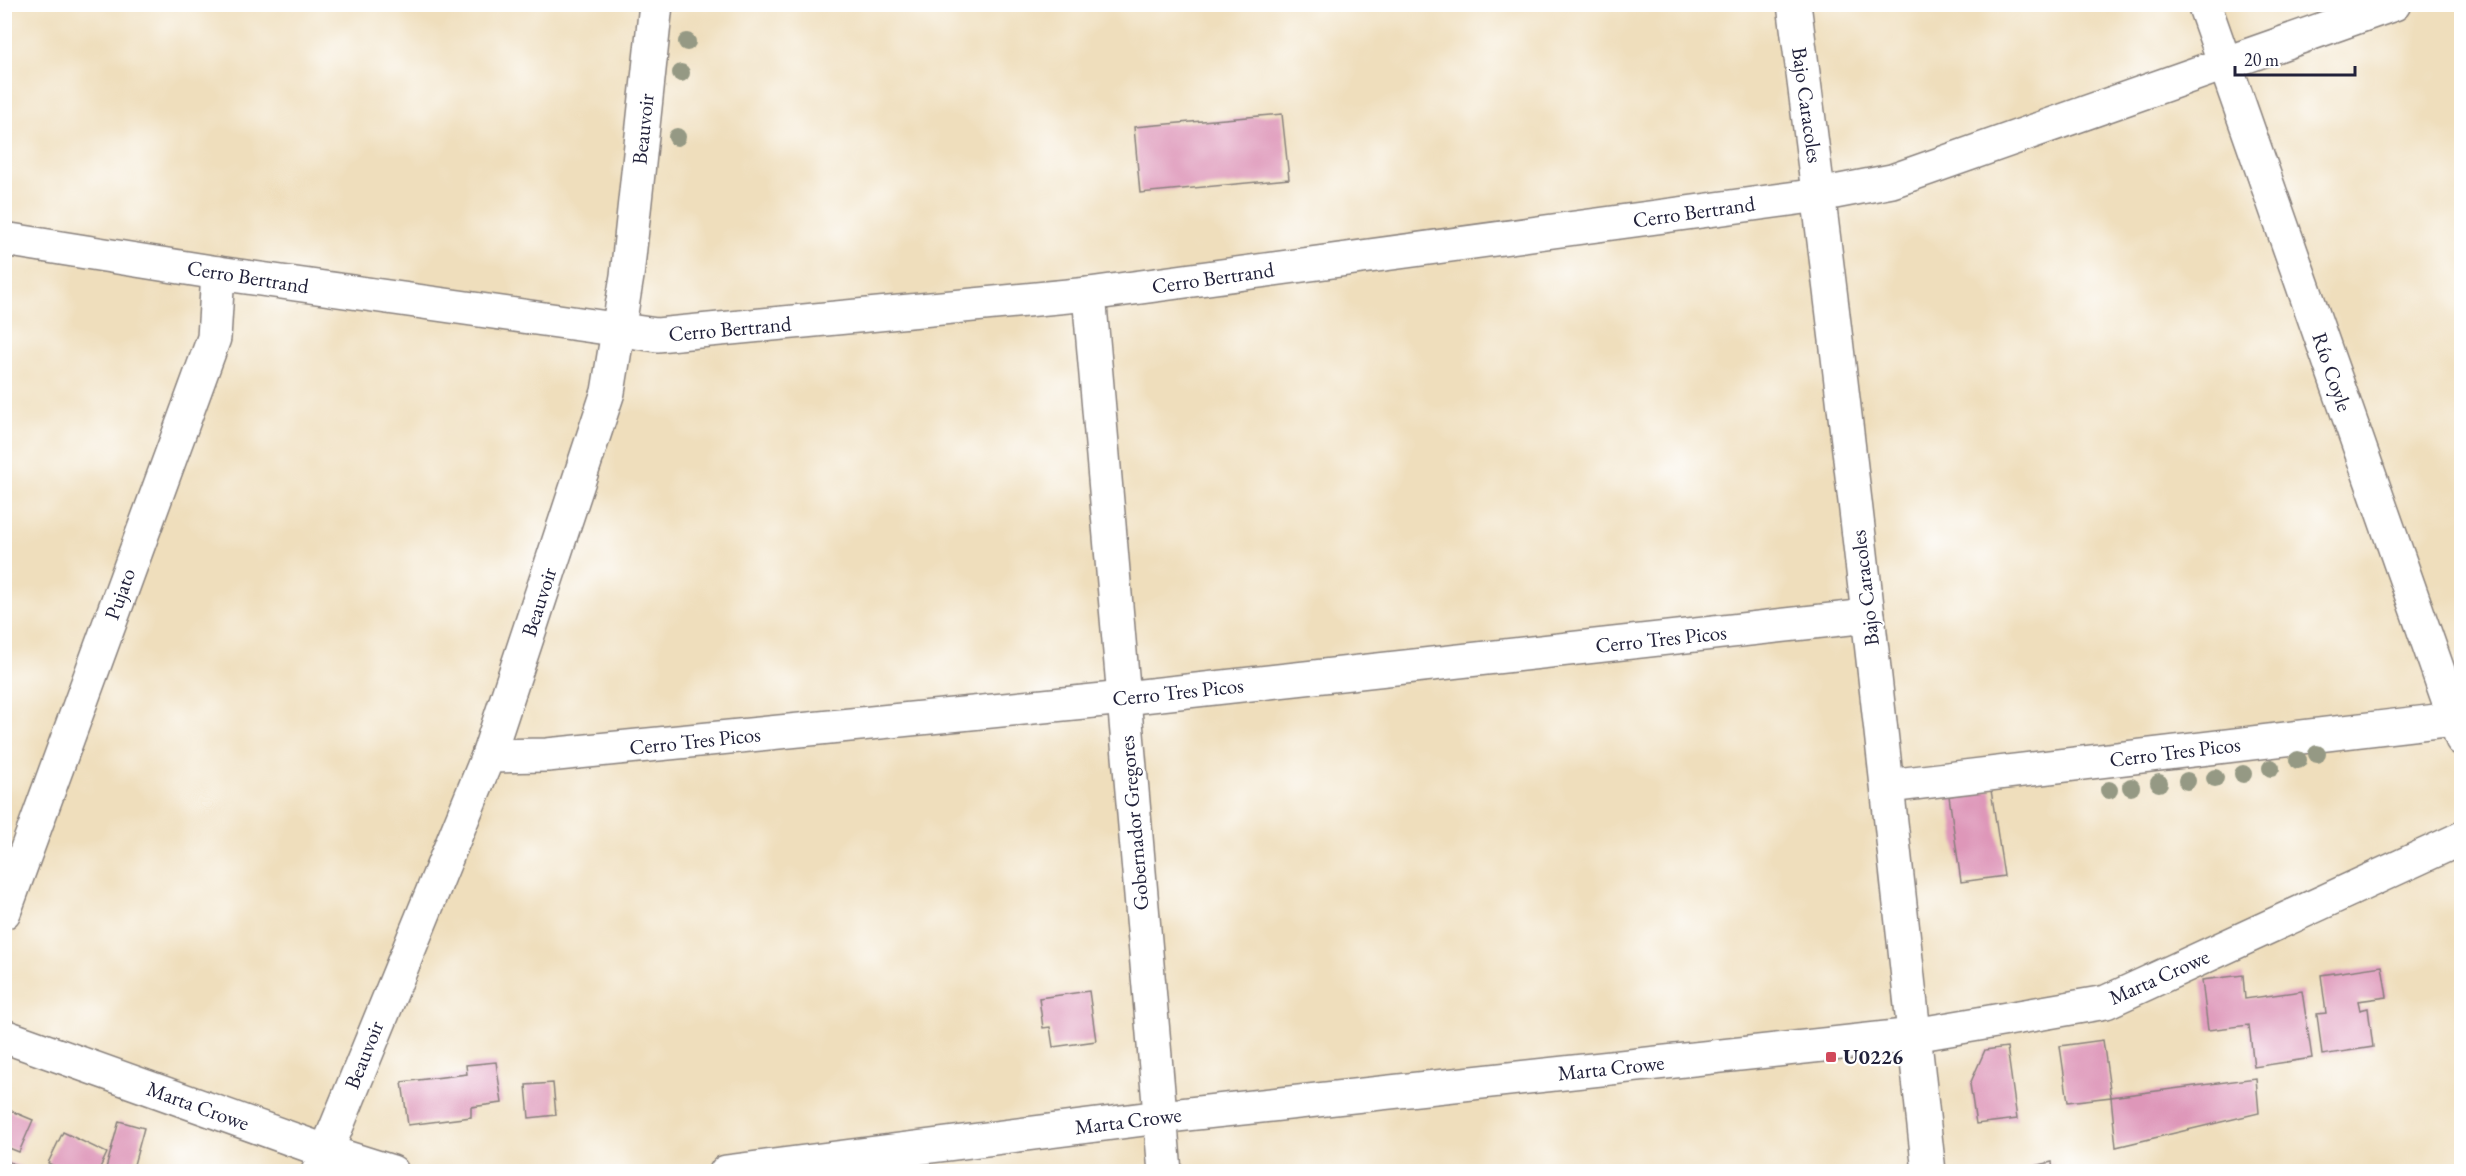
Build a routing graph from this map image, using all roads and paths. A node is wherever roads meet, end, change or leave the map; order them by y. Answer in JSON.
{"nodes":[{"id":1,"x":656,"y":4,"type":"edge"},
{"id":2,"x":1794,"y":4,"type":"edge"},
{"id":3,"x":2204,"y":4,"type":"edge"},
{"id":4,"x":2394,"y":4,"type":"edge"},
{"id":5,"x":2226,"y":65,"type":"junction"},
{"id":6,"x":1819,"y":195,"type":"junction"},
{"id":7,"x":4,"y":239,"type":"edge"},
{"id":8,"x":218,"y":273,"type":"junction"},
{"id":9,"x":1089,"y":294,"type":"junction"},
{"id":10,"x":618,"y":332,"type":"junction"},
{"id":11,"x":1868,"y":616,"type":"junction"},
{"id":12,"x":1124,"y":698,"type":"junction"},
{"id":13,"x":2459,"y":725,"type":"edge"},
{"id":14,"x":488,"y":756,"type":"junction"},
{"id":15,"x":1888,"y":786,"type":"junction"},
{"id":16,"x":2462,"y":838,"type":"edge"},
{"id":17,"x":4,"y":912,"type":"edge"},
{"id":18,"x":1914,"y":1035,"type":"junction"},
{"id":19,"x":4,"y":1036,"type":"edge"},
{"id":20,"x":1160,"y":1117,"type":"junction"},
{"id":21,"x":321,"y":1161,"type":"edge"},
{"id":22,"x":392,"y":1172,"type":"edge"},
{"id":23,"x":726,"y":1172,"type":"edge"},
{"id":24,"x":1165,"y":1172,"type":"edge"},
{"id":25,"x":1929,"y":1172,"type":"edge"}],
"edges":[{"from":1,"to":10,"type":"street","name":"Beauvoir"},
{"from":2,"to":6,"type":"street","name":"Bajo Caracoles"},
{"from":3,"to":5,"type":"street","name":"Río Coyle"},
{"from":4,"to":5,"type":"street","name":"Cerro Bertrand"},
{"from":5,"to":6,"type":"street","name":"Cerro Bertrand"},
{"from":5,"to":13,"type":"street","name":"Río Coyle"},
{"from":6,"to":9,"type":"street","name":"Cerro Bertrand"},
{"from":6,"to":11,"type":"street","name":"Bajo Caracoles"},
{"from":7,"to":8,"type":"street","name":"Cerro Bertrand"},
{"from":8,"to":10,"type":"street","name":"Cerro Bertrand"},
{"from":8,"to":17,"type":"street","name":"Pujato"},
{"from":9,"to":10,"type":"street","name":"Cerro Bertrand"},
{"from":9,"to":12,"type":"street","name":"Gobernador Gregores"},
{"from":10,"to":14,"type":"street","name":"Beauvoir"},
{"from":11,"to":12,"type":"street","name":"Cerro Tres Picos"},
{"from":11,"to":15,"type":"street","name":"Bajo Caracoles"},
{"from":12,"to":14,"type":"street","name":"Cerro Tres Picos"},
{"from":12,"to":20,"type":"street","name":"Gobernador Gregores"},
{"from":13,"to":15,"type":"street","name":"Cerro Tres Picos"},
{"from":14,"to":21,"type":"street","name":"Beauvoir"},
{"from":15,"to":18,"type":"street","name":"Bajo Caracoles"},
{"from":16,"to":18,"type":"street","name":"Marta Crowe"},
{"from":18,"to":20,"type":"street","name":"Marta Crowe"},
{"from":18,"to":25,"type":"street","name":"Bajo Caracoles"},
{"from":19,"to":21,"type":"street","name":"Marta Crowe"},
{"from":20,"to":23,"type":"street","name":"Marta Crowe"},
{"from":20,"to":24,"type":"street","name":"Gobernador Gregores"},
{"from":21,"to":22,"type":"street","name":"Marta Crowe"}]}
